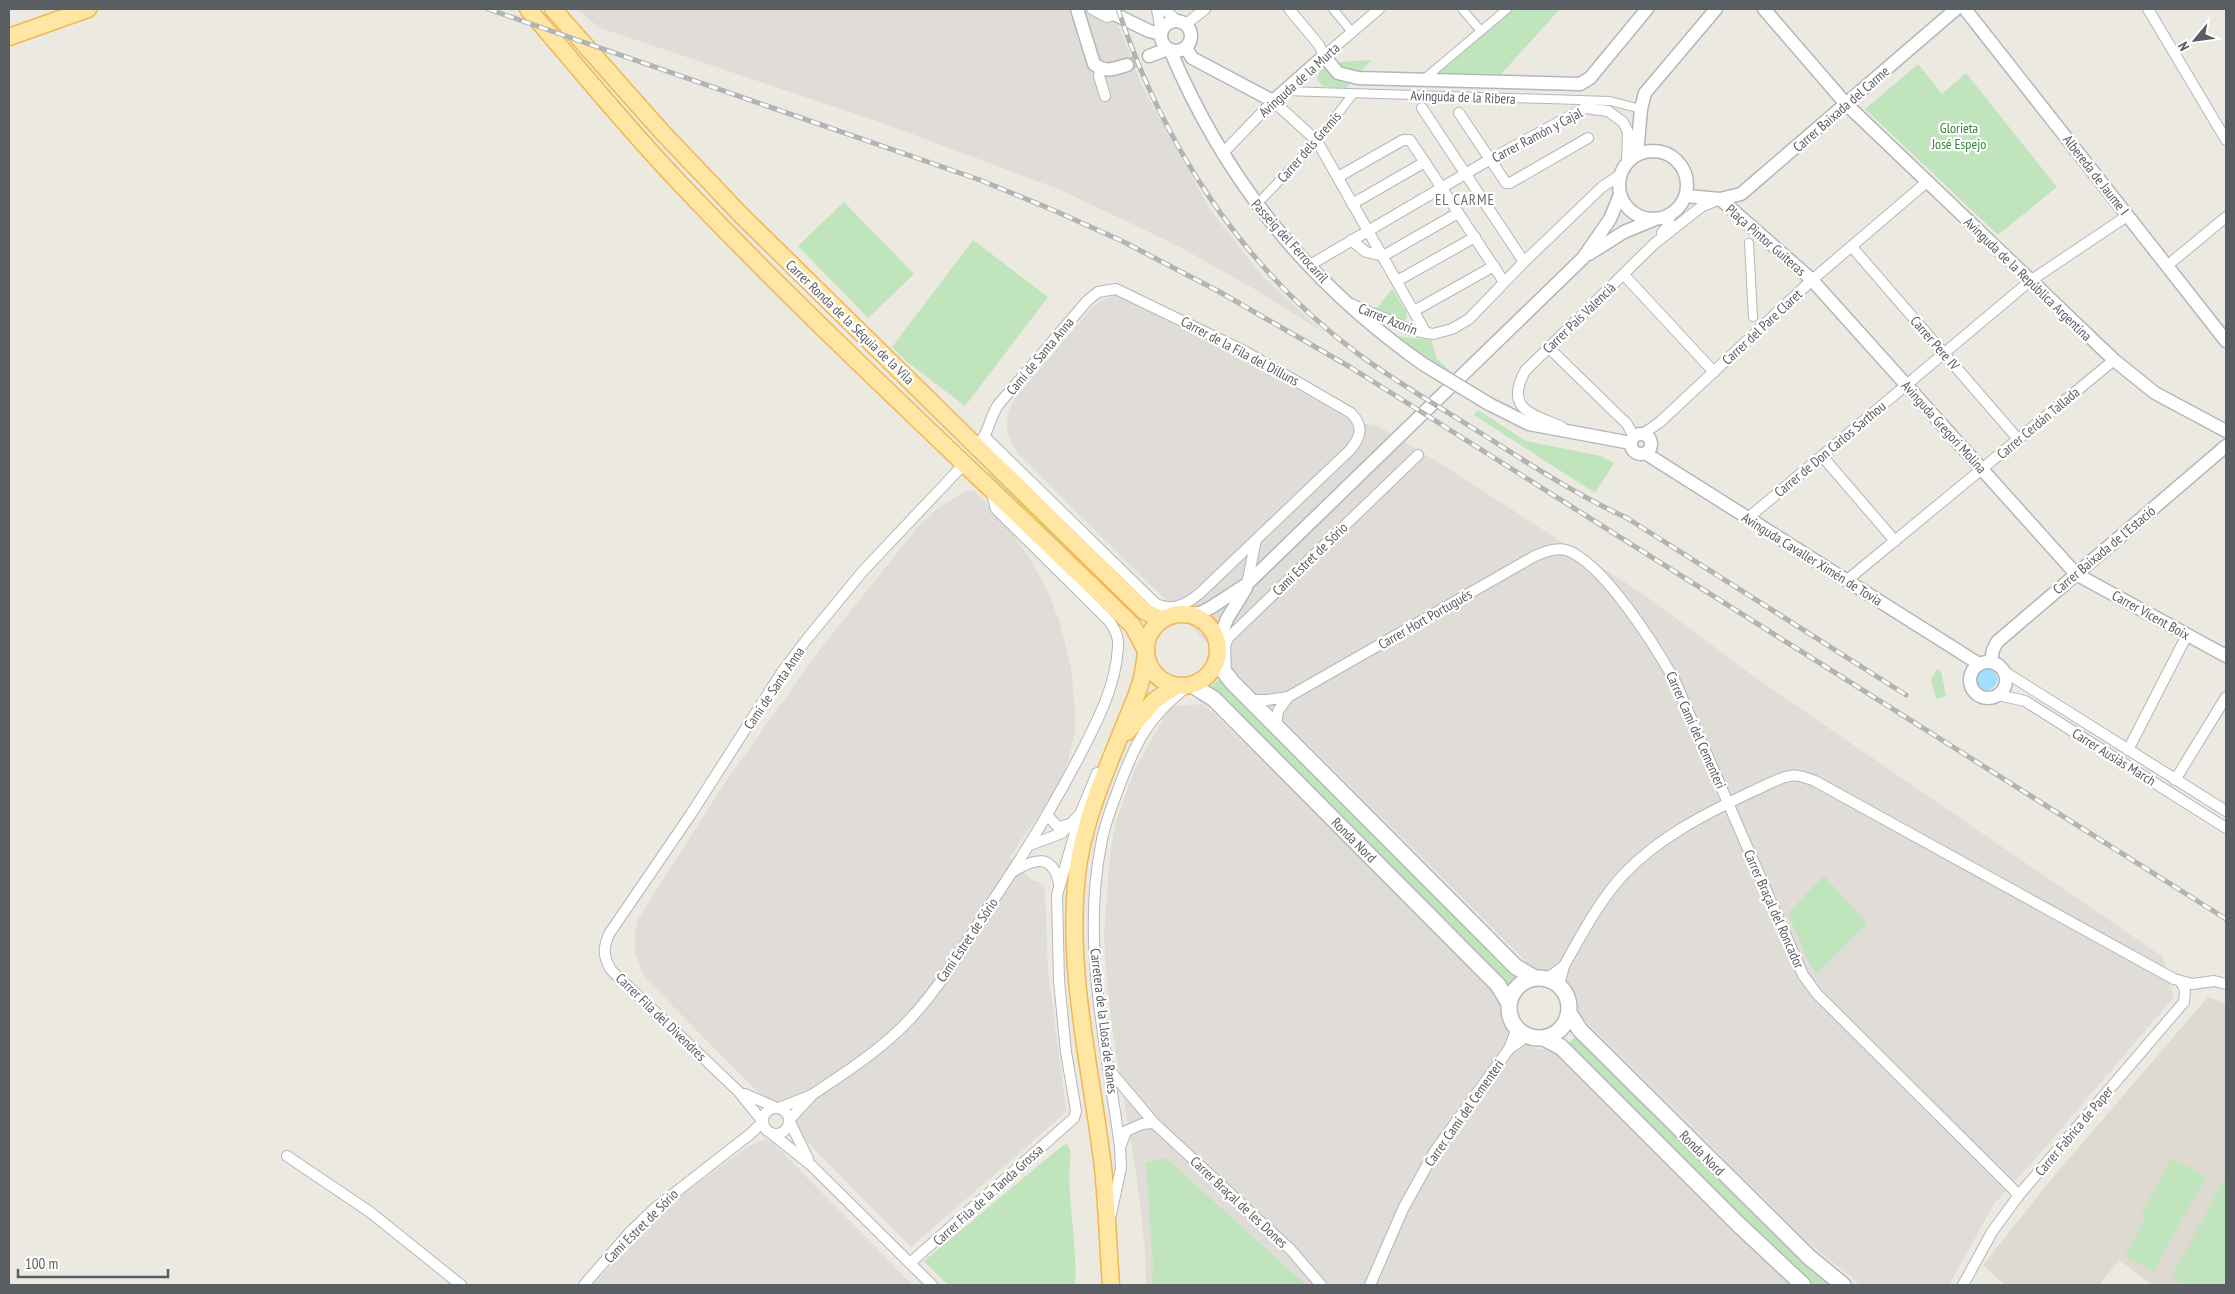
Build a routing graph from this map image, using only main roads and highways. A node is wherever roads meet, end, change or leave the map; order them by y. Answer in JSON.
{"nodes":[{"id":1,"x":88,"y":9,"type":"edge"},
{"id":2,"x":528,"y":9,"type":"edge"},
{"id":3,"x":553,"y":9,"type":"edge"},
{"id":4,"x":9,"y":37,"type":"edge"},
{"id":5,"x":1161,"y":613,"type":"junction"},
{"id":6,"x":1146,"y":651,"type":"junction"},
{"id":7,"x":1216,"y":661,"type":"junction"},
{"id":8,"x":1185,"y":685,"type":"junction"},
{"id":9,"x":1119,"y":741,"type":"junction"},
{"id":10,"x":1547,"y":981,"type":"junction"},
{"id":11,"x":1509,"y":1003,"type":"junction"},
{"id":12,"x":1569,"y":1013,"type":"junction"},
{"id":13,"x":1544,"y":1038,"type":"junction"},
{"id":14,"x":1111,"y":1285,"type":"edge"},
{"id":15,"x":1803,"y":1285,"type":"edge"},
{"id":16,"x":1843,"y":1285,"type":"edge"}],
"edges":[{"from":1,"to":4,"type":"main road"},
{"from":2,"to":6,"type":"main road","name":"Carrer Ronda de la Séquia de la Vila"},
{"from":3,"to":5,"type":"main road","name":"Carrer Ronda de la Séquia de la Vila"},
{"from":5,"to":6,"type":"main road"},
{"from":5,"to":7,"type":"main road"},
{"from":6,"to":8,"type":"main road"},
{"from":6,"to":9,"type":"main road"},
{"from":7,"to":8,"type":"main road"},
{"from":7,"to":10,"type":"main road","name":"Ronda Nord"},
{"from":8,"to":9,"type":"main road"},
{"from":8,"to":11,"type":"main road","name":"Ronda Nord"},
{"from":9,"to":14,"type":"main road"},
{"from":10,"to":11,"type":"main road"},
{"from":10,"to":12,"type":"main road"},
{"from":11,"to":13,"type":"main road"},
{"from":12,"to":13,"type":"main road"},
{"from":12,"to":16,"type":"main road","name":"Ronda Nord"},
{"from":13,"to":15,"type":"main road","name":"Ronda Nord"}]}
